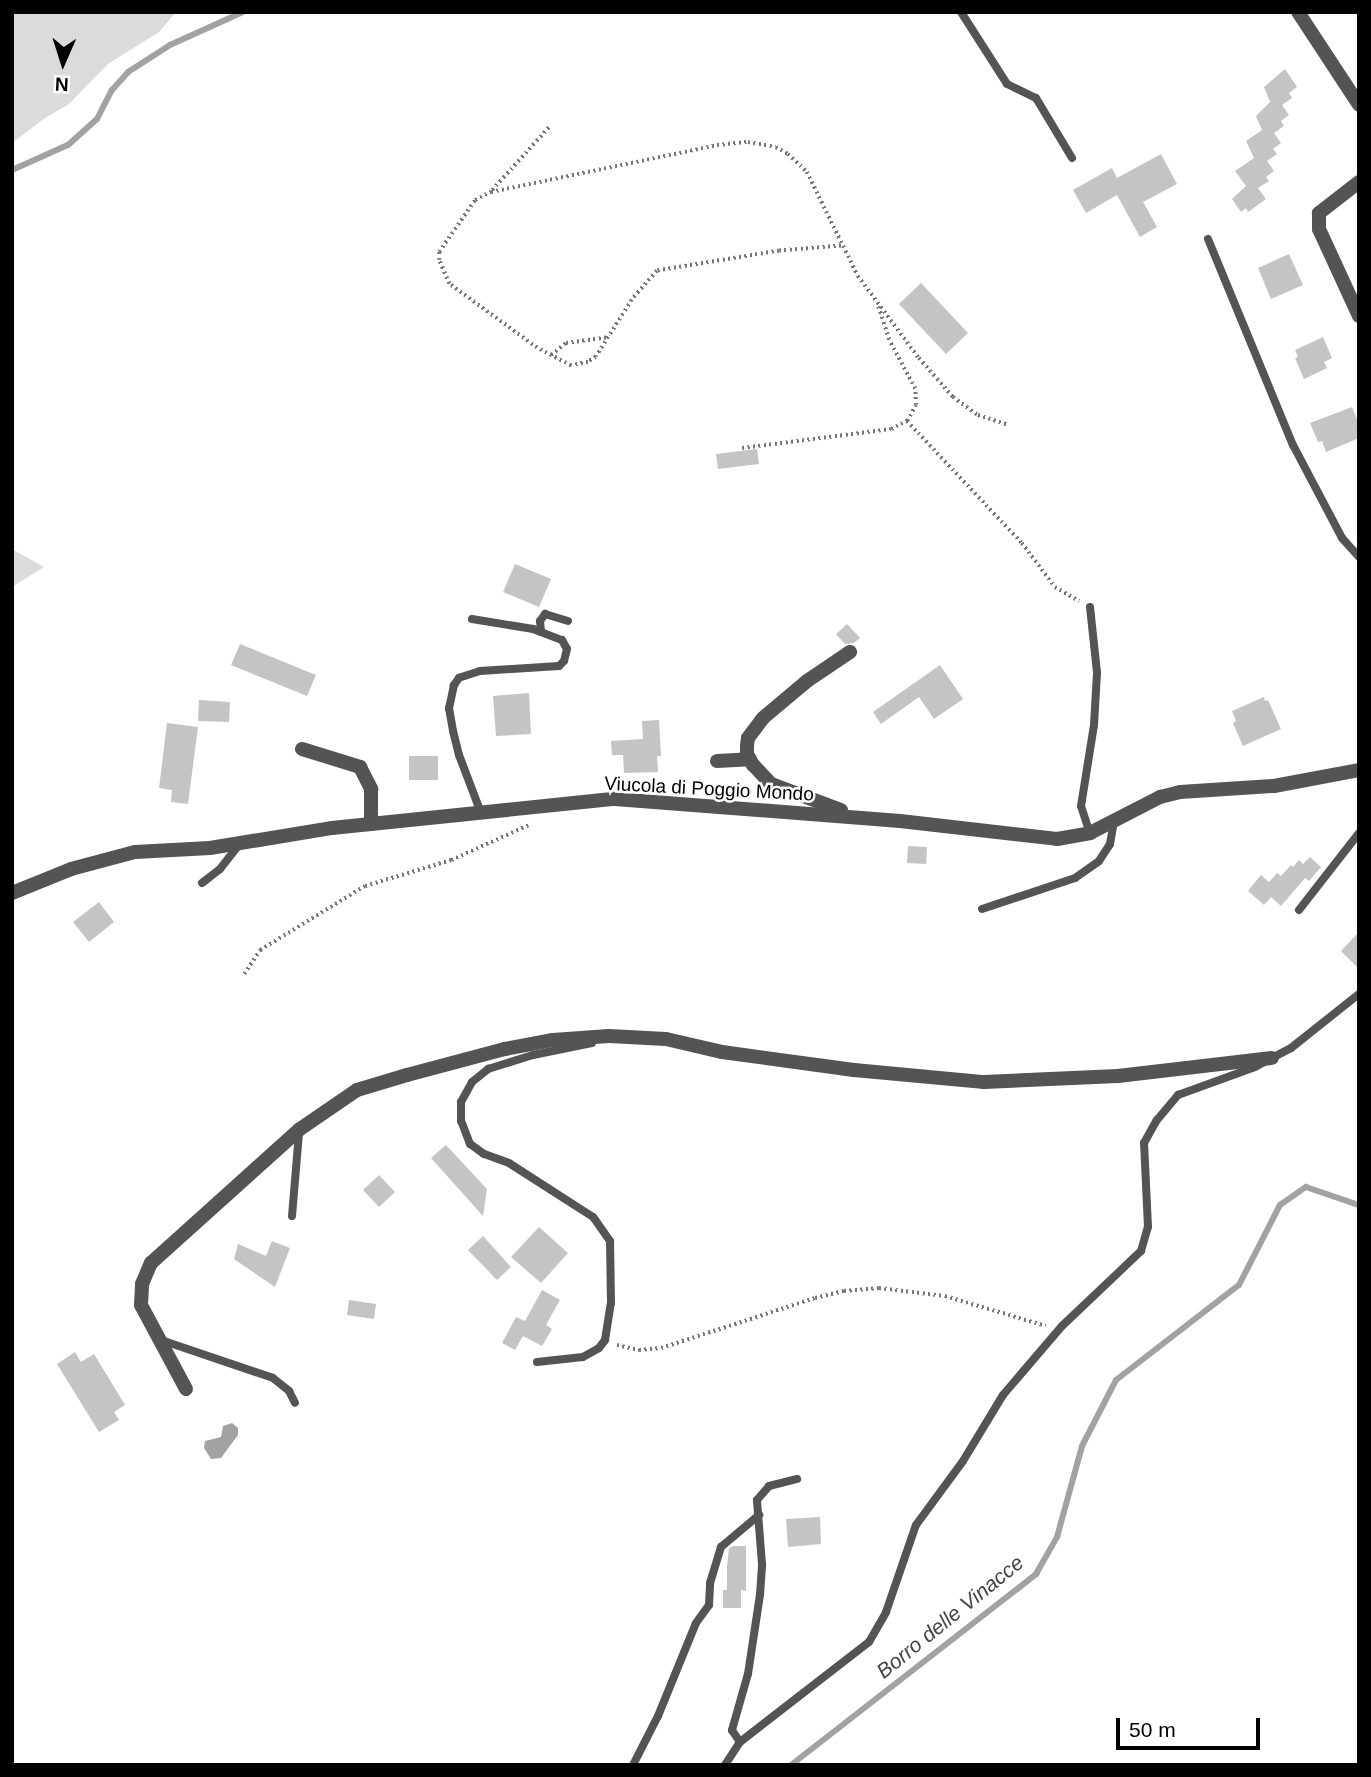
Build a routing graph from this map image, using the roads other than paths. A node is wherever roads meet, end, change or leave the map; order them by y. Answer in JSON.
{"nodes":[{"id":1,"x":961,"y":12,"type":"edge"},
{"id":2,"x":1298,"y":12,"type":"edge"},
{"id":3,"x":1359,"y":105,"type":"edge"},
{"id":4,"x":1072,"y":158,"type":"dead end"},
{"id":5,"x":1359,"y":182,"type":"edge"},
{"id":6,"x":1209,"y":239,"type":"dead end"},
{"id":7,"x":1359,"y":316,"type":"edge"},
{"id":8,"x":1359,"y":557,"type":"edge"},
{"id":9,"x":1090,"y":607,"type":"road end"},
{"id":10,"x":472,"y":619,"type":"dead end"},
{"id":11,"x":568,"y":621,"type":"dead end"},
{"id":12,"x":541,"y":632,"type":"junction"},
{"id":13,"x":850,"y":652,"type":"dead end"},
{"id":14,"x":302,"y":749,"type":"dead end"},
{"id":15,"x":750,"y":759,"type":"junction"},
{"id":16,"x":717,"y":761,"type":"dead end"},
{"id":17,"x":1359,"y":770,"type":"edge"},
{"id":18,"x":481,"y":813,"type":"junction"},
{"id":19,"x":884,"y":820,"type":"junction"},
{"id":20,"x":1114,"y":821,"type":"junction"},
{"id":21,"x":371,"y":824,"type":"junction"},
{"id":22,"x":1090,"y":833,"type":"junction"},
{"id":23,"x":1359,"y":833,"type":"edge"},
{"id":24,"x":240,"y":843,"type":"junction"},
{"id":25,"x":202,"y":883,"type":"dead end"},
{"id":26,"x":12,"y":893,"type":"edge"},
{"id":27,"x":982,"y":908,"type":"dead end"},
{"id":28,"x":1299,"y":910,"type":"dead end"},
{"id":29,"x":1359,"y":994,"type":"edge"},
{"id":30,"x":637,"y":1036,"type":"junction"},
{"id":31,"x":1272,"y":1058,"type":"junction"},
{"id":32,"x":300,"y":1129,"type":"junction"},
{"id":33,"x":292,"y":1216,"type":"dead end"},
{"id":34,"x":161,"y":1340,"type":"junction"},
{"id":35,"x":537,"y":1362,"type":"dead end"},
{"id":36,"x":186,"y":1389,"type":"dead end"},
{"id":37,"x":295,"y":1403,"type":"dead end"},
{"id":38,"x":797,"y":1479,"type":"dead end"},
{"id":39,"x":759,"y":1516,"type":"junction"},
{"id":40,"x":740,"y":1742,"type":"junction"},
{"id":41,"x":633,"y":1765,"type":"edge"},
{"id":42,"x":725,"y":1765,"type":"edge"}],
"edges":[{"from":1,"to":4,"type":"lane"},
{"from":2,"to":3,"type":"street"},
{"from":5,"to":7,"type":"street"},
{"from":6,"to":8,"type":"lane"},
{"from":9,"to":22,"type":"lane"},
{"from":10,"to":12,"type":"lane"},
{"from":11,"to":12,"type":"lane"},
{"from":12,"to":18,"type":"lane"},
{"from":13,"to":15,"type":"street"},
{"from":14,"to":21,"type":"street"},
{"from":15,"to":16,"type":"street"},
{"from":15,"to":19,"type":"street"},
{"from":17,"to":20,"type":"street","name":"Viucola di Poggio Mondo"},
{"from":18,"to":19,"type":"street","name":"Viucola di Poggio Mondo"},
{"from":18,"to":21,"type":"street","name":"Viucola di Poggio Mondo"},
{"from":19,"to":22,"type":"street","name":"Viucola di Poggio Mondo"},
{"from":20,"to":22,"type":"street","name":"Viucola di Poggio Mondo"},
{"from":20,"to":27,"type":"lane"},
{"from":21,"to":24,"type":"street","name":"Viucola di Poggio Mondo"},
{"from":23,"to":28,"type":"lane"},
{"from":24,"to":25,"type":"lane"},
{"from":24,"to":26,"type":"street","name":"Viucola di Poggio Mondo"},
{"from":29,"to":31,"type":"lane"},
{"from":30,"to":31,"type":"street"},
{"from":30,"to":32,"type":"street"},
{"from":30,"to":35,"type":"lane"},
{"from":31,"to":40,"type":"lane"},
{"from":32,"to":33,"type":"lane"},
{"from":32,"to":34,"type":"street"},
{"from":34,"to":36,"type":"street"},
{"from":34,"to":37,"type":"lane"},
{"from":38,"to":39,"type":"lane"},
{"from":39,"to":40,"type":"lane"},
{"from":39,"to":41,"type":"lane"},
{"from":40,"to":42,"type":"lane"}]}
